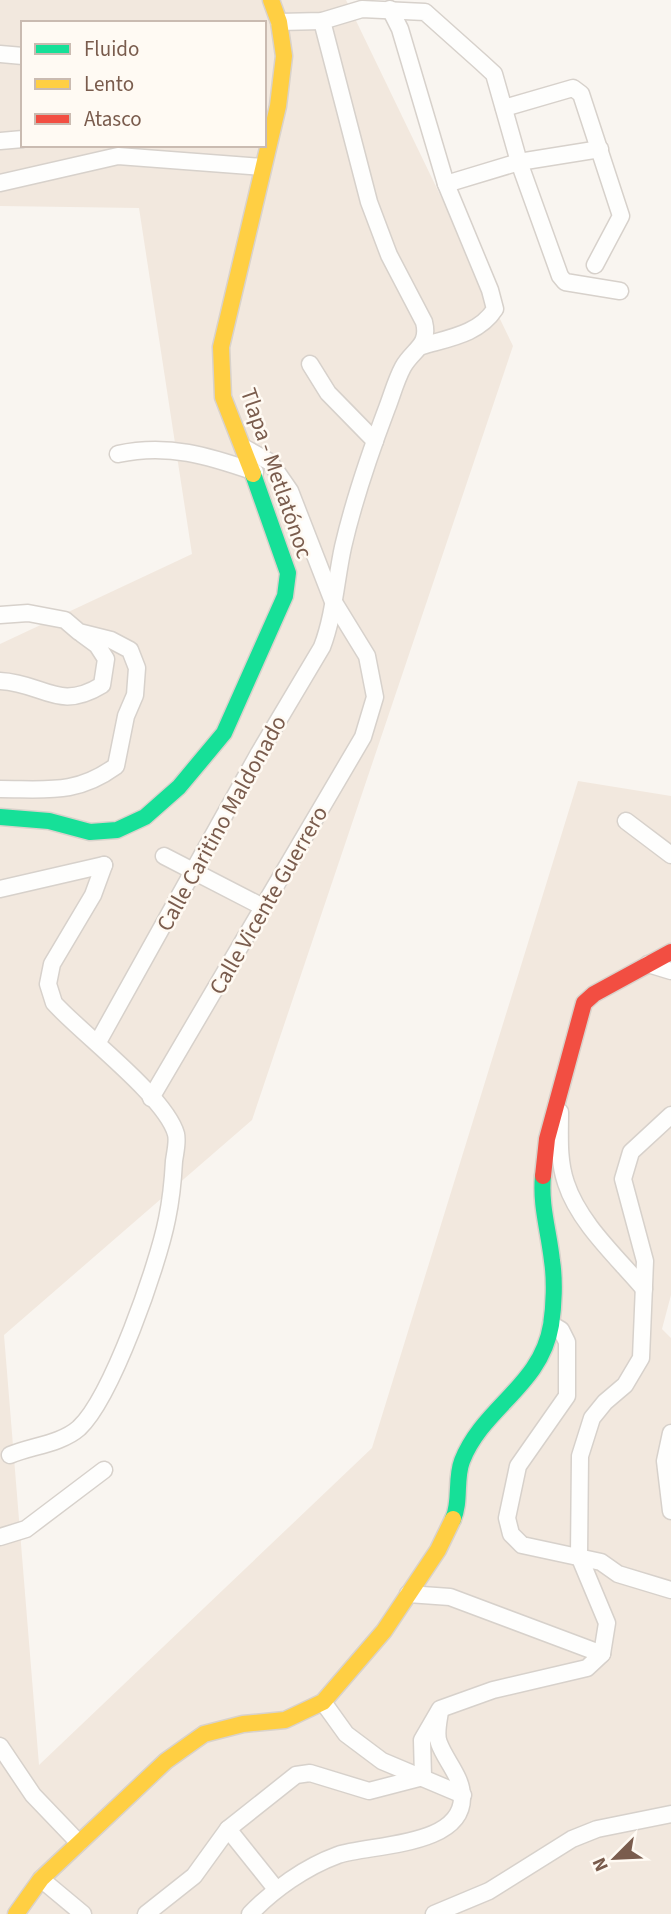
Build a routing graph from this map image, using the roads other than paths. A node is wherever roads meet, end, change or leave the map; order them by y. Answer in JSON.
{"nodes":[{"id":1,"x":271,"y":0,"type":"edge"},
{"id":2,"x":390,"y":9,"type":"junction"},
{"id":3,"x":322,"y":21,"type":"junction"},
{"id":4,"x":279,"y":22,"type":"junction"},
{"id":5,"x":0,"y":54,"type":"edge"},
{"id":6,"x":21,"y":56,"type":"edge"},
{"id":7,"x":271,"y":101,"type":"edge"},
{"id":8,"x":504,"y":107,"type":"junction"},
{"id":9,"x":266,"y":138,"type":"edge"},
{"id":10,"x":21,"y":139,"type":"edge"},
{"id":11,"x":0,"y":141,"type":"edge"},
{"id":12,"x":129,"y":147,"type":"edge"},
{"id":13,"x":265,"y":147,"type":"edge"},
{"id":14,"x":600,"y":149,"type":"junction"},
{"id":15,"x":162,"y":159,"type":"junction"},
{"id":16,"x":519,"y":162,"type":"junction"},
{"id":17,"x":262,"y":167,"type":"junction"},
{"id":18,"x":0,"y":183,"type":"edge"},
{"id":19,"x":446,"y":184,"type":"junction"},
{"id":20,"x":595,"y":265,"type":"dead end"},
{"id":21,"x":620,"y":291,"type":"dead end"},
{"id":22,"x":422,"y":346,"type":"junction"},
{"id":23,"x":310,"y":364,"type":"dead end"},
{"id":24,"x":375,"y":441,"type":"junction"},
{"id":25,"x":243,"y":447,"type":"junction"},
{"id":26,"x":118,"y":454,"type":"dead end"},
{"id":27,"x":255,"y":472,"type":"junction"},
{"id":28,"x":332,"y":599,"type":"junction"},
{"id":29,"x":0,"y":615,"type":"edge"},
{"id":30,"x":79,"y":632,"type":"junction"},
{"id":31,"x":0,"y":681,"type":"edge"},
{"id":32,"x":0,"y":789,"type":"edge"},
{"id":33,"x":0,"y":817,"type":"edge"},
{"id":34,"x":626,"y":821,"type":"dead end"},
{"id":35,"x":671,"y":855,"type":"edge"},
{"id":36,"x":164,"y":856,"type":"dead end"},
{"id":37,"x":195,"y":871,"type":"junction"},
{"id":38,"x":0,"y":888,"type":"edge"},
{"id":39,"x":263,"y":907,"type":"junction"},
{"id":40,"x":671,"y":952,"type":"edge"},
{"id":41,"x":648,"y":964,"type":"junction"},
{"id":42,"x":671,"y":971,"type":"edge"},
{"id":43,"x":97,"y":1042,"type":"junction"},
{"id":44,"x":151,"y":1098,"type":"junction"},
{"id":45,"x":560,"y":1099,"type":"junction"},
{"id":46,"x":671,"y":1115,"type":"edge"},
{"id":47,"x":644,"y":1289,"type":"junction"},
{"id":48,"x":551,"y":1324,"type":"junction"},
{"id":49,"x":671,"y":1433,"type":"edge"},
{"id":50,"x":10,"y":1455,"type":"dead end"},
{"id":51,"x":104,"y":1470,"type":"dead end"},
{"id":52,"x":671,"y":1511,"type":"edge"},
{"id":53,"x":0,"y":1537,"type":"edge"},
{"id":54,"x":579,"y":1556,"type":"junction"},
{"id":55,"x":671,"y":1590,"type":"edge"},
{"id":56,"x":408,"y":1594,"type":"junction"},
{"id":57,"x":602,"y":1654,"type":"junction"},
{"id":58,"x":323,"y":1702,"type":"junction"},
{"id":59,"x":440,"y":1709,"type":"junction"},
{"id":60,"x":0,"y":1746,"type":"edge"},
{"id":61,"x":423,"y":1777,"type":"junction"},
{"id":62,"x":463,"y":1795,"type":"junction"},
{"id":63,"x":671,"y":1814,"type":"edge"},
{"id":64,"x":228,"y":1829,"type":"junction"},
{"id":65,"x":79,"y":1843,"type":"junction"},
{"id":66,"x":41,"y":1879,"type":"junction"},
{"id":67,"x":276,"y":1889,"type":"junction"},
{"id":68,"x":16,"y":1914,"type":"edge"},
{"id":69,"x":83,"y":1914,"type":"edge"},
{"id":70,"x":146,"y":1914,"type":"edge"},
{"id":71,"x":250,"y":1914,"type":"edge"},
{"id":72,"x":434,"y":1914,"type":"edge"}],
"edges":[{"from":1,"to":4,"type":"street","name":"Tlapa - Metlatónoc"},
{"from":2,"to":3,"type":"street"},
{"from":2,"to":8,"type":"street"},
{"from":2,"to":19,"type":"street"},
{"from":3,"to":4,"type":"street"},
{"from":3,"to":22,"type":"street"},
{"from":4,"to":7,"type":"street","name":"Tlapa - Metlatónoc"},
{"from":5,"to":6,"type":"street"},
{"from":7,"to":9,"type":"street","name":"Tlapa - Metlatónoc"},
{"from":8,"to":14,"type":"street"},
{"from":8,"to":16,"type":"street"},
{"from":10,"to":11,"type":"street"},
{"from":12,"to":15,"type":"street"},
{"from":13,"to":17,"type":"street","name":"Tlapa - Metlatónoc"},
{"from":14,"to":16,"type":"street"},
{"from":14,"to":20,"type":"street"},
{"from":15,"to":17,"type":"street"},
{"from":15,"to":18,"type":"street"},
{"from":16,"to":19,"type":"street"},
{"from":16,"to":21,"type":"street"},
{"from":17,"to":25,"type":"street","name":"Tlapa - Metlatónoc"},
{"from":19,"to":22,"type":"street"},
{"from":22,"to":24,"type":"street","name":"Calle Caritino Maldonado"},
{"from":23,"to":24,"type":"street"},
{"from":24,"to":28,"type":"street","name":"Calle Caritino Maldonado"},
{"from":25,"to":27,"type":"street","name":"Tlapa - Metlatónoc"},
{"from":25,"to":28,"type":"street"},
{"from":26,"to":27,"type":"street"},
{"from":27,"to":33,"type":"street","name":"Tlapa - Metlatónoc"},
{"from":28,"to":37,"type":"street","name":"Calle Caritino Maldonado"},
{"from":28,"to":39,"type":"street","name":"Calle Vicente Guerrero"},
{"from":29,"to":30,"type":"street"},
{"from":30,"to":31,"type":"street"},
{"from":30,"to":32,"type":"street"},
{"from":34,"to":35,"type":"street"},
{"from":36,"to":37,"type":"street"},
{"from":37,"to":39,"type":"street"},
{"from":37,"to":43,"type":"street","name":"Calle Caritino Maldonado"},
{"from":38,"to":43,"type":"street"},
{"from":39,"to":44,"type":"street","name":"Calle Vicente Guerrero"},
{"from":40,"to":41,"type":"street"},
{"from":41,"to":42,"type":"street"},
{"from":41,"to":45,"type":"street"},
{"from":43,"to":44,"type":"street"},
{"from":44,"to":50,"type":"street"},
{"from":45,"to":47,"type":"street"},
{"from":45,"to":48,"type":"street"},
{"from":46,"to":47,"type":"street"},
{"from":47,"to":54,"type":"street"},
{"from":48,"to":54,"type":"street"},
{"from":48,"to":56,"type":"street"},
{"from":49,"to":52,"type":"street"},
{"from":51,"to":53,"type":"street"},
{"from":54,"to":55,"type":"street"},
{"from":54,"to":57,"type":"street"},
{"from":56,"to":57,"type":"street"},
{"from":56,"to":58,"type":"street"},
{"from":57,"to":59,"type":"street"},
{"from":58,"to":61,"type":"street"},
{"from":58,"to":65,"type":"street"},
{"from":59,"to":61,"type":"street"},
{"from":59,"to":62,"type":"street"},
{"from":60,"to":65,"type":"street"},
{"from":61,"to":62,"type":"street"},
{"from":61,"to":64,"type":"street"},
{"from":62,"to":67,"type":"street"},
{"from":63,"to":72,"type":"street"},
{"from":64,"to":67,"type":"street"},
{"from":64,"to":70,"type":"street"},
{"from":65,"to":66,"type":"street"},
{"from":66,"to":68,"type":"street"},
{"from":66,"to":69,"type":"street"},
{"from":67,"to":71,"type":"street"}]}
